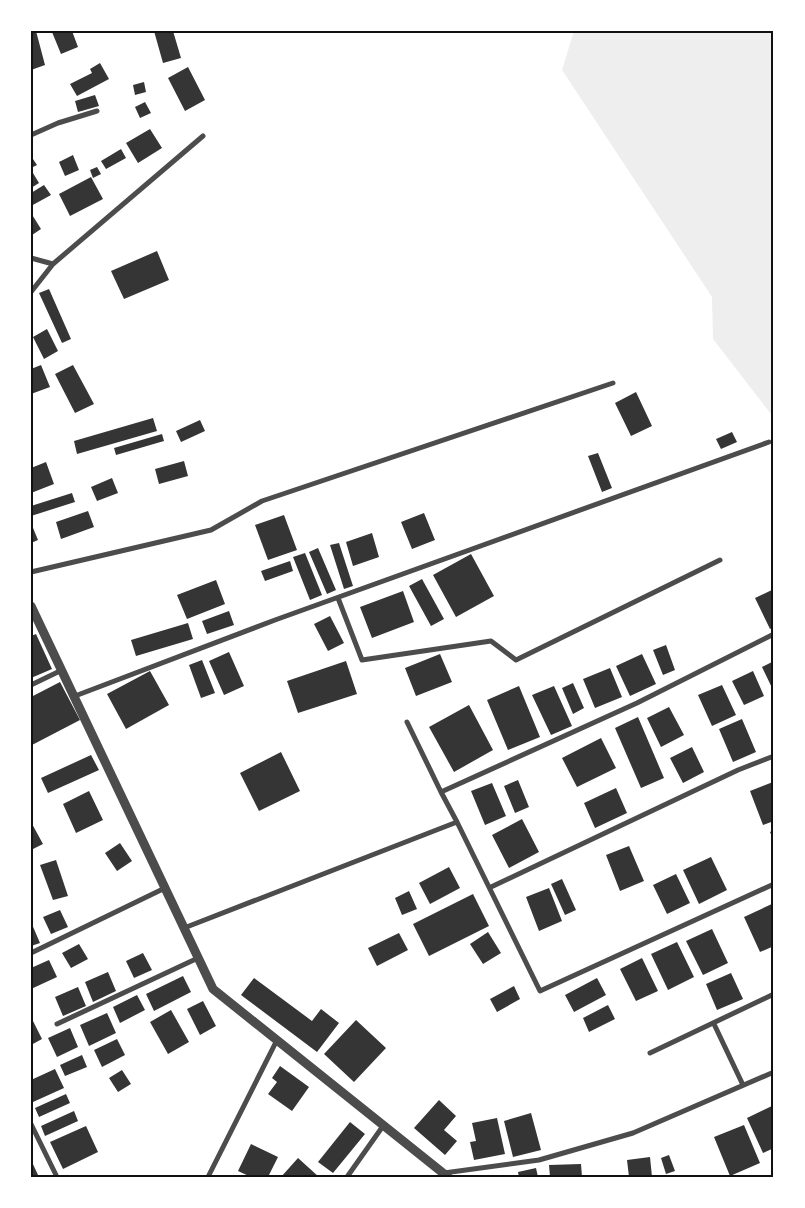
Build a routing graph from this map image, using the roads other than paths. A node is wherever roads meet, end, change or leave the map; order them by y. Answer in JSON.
{"nodes":[{"id":1,"x":97,"y":110,"type":"dead end"},
{"id":2,"x":31,"y":134,"type":"edge"},
{"id":3,"x":203,"y":136,"type":"dead end"},
{"id":4,"x":31,"y":258,"type":"edge"},
{"id":5,"x":53,"y":264,"type":"junction"},
{"id":6,"x":31,"y":292,"type":"edge"},
{"id":7,"x":613,"y":383,"type":"dead end"},
{"id":8,"x":769,"y":442,"type":"dead end"},
{"id":9,"x":720,"y":560,"type":"dead end"},
{"id":10,"x":31,"y":572,"type":"edge"},
{"id":11,"x":338,"y":598,"type":"junction"},
{"id":12,"x":31,"y":606,"type":"edge"},
{"id":13,"x":774,"y":634,"type":"edge"},
{"id":14,"x":62,"y":670,"type":"junction"},
{"id":15,"x":31,"y":685,"type":"edge"},
{"id":16,"x":75,"y":696,"type":"junction"},
{"id":17,"x":407,"y":722,"type":"dead end"},
{"id":18,"x":774,"y":756,"type":"edge"},
{"id":19,"x":441,"y":792,"type":"junction"},
{"id":20,"x":457,"y":822,"type":"junction"},
{"id":21,"x":774,"y":884,"type":"edge"},
{"id":22,"x":491,"y":887,"type":"junction"},
{"id":23,"x":165,"y":888,"type":"junction"},
{"id":24,"x":184,"y":928,"type":"junction"},
{"id":25,"x":31,"y":953,"type":"edge"},
{"id":26,"x":198,"y":958,"type":"junction"},
{"id":27,"x":774,"y":994,"type":"edge"},
{"id":28,"x":58,"y":1024,"type":"dead end"},
{"id":29,"x":714,"y":1024,"type":"junction"},
{"id":30,"x":277,"y":1040,"type":"junction"},
{"id":31,"x":650,"y":1053,"type":"dead end"},
{"id":32,"x":774,"y":1072,"type":"edge"},
{"id":33,"x":743,"y":1085,"type":"junction"},
{"id":34,"x":31,"y":1124,"type":"edge"},
{"id":35,"x":383,"y":1126,"type":"junction"},
{"id":36,"x":56,"y":1175,"type":"dead end"},
{"id":37,"x":446,"y":1175,"type":"edge"},
{"id":38,"x":208,"y":1177,"type":"edge"},
{"id":39,"x":347,"y":1177,"type":"edge"}],
"edges":[{"from":1,"to":2,"type":"street"},
{"from":3,"to":5,"type":"street"},
{"from":4,"to":5,"type":"street"},
{"from":5,"to":6,"type":"street"},
{"from":7,"to":10,"type":"street"},
{"from":8,"to":11,"type":"street"},
{"from":9,"to":11,"type":"street"},
{"from":11,"to":16,"type":"street"},
{"from":12,"to":14,"type":"street"},
{"from":13,"to":19,"type":"street"},
{"from":14,"to":15,"type":"street"},
{"from":14,"to":16,"type":"street"},
{"from":16,"to":23,"type":"street"},
{"from":17,"to":19,"type":"street"},
{"from":18,"to":22,"type":"street"},
{"from":19,"to":20,"type":"street"},
{"from":20,"to":22,"type":"street"},
{"from":20,"to":24,"type":"street"},
{"from":21,"to":22,"type":"street"},
{"from":23,"to":24,"type":"street"},
{"from":23,"to":25,"type":"street"},
{"from":24,"to":26,"type":"street"},
{"from":26,"to":28,"type":"street"},
{"from":26,"to":30,"type":"street"},
{"from":27,"to":29,"type":"street"},
{"from":29,"to":31,"type":"street"},
{"from":29,"to":33,"type":"street"},
{"from":30,"to":35,"type":"street"},
{"from":30,"to":38,"type":"street"},
{"from":32,"to":33,"type":"street"},
{"from":33,"to":37,"type":"street"},
{"from":34,"to":36,"type":"street"},
{"from":35,"to":37,"type":"street"},
{"from":35,"to":39,"type":"street"}]}
